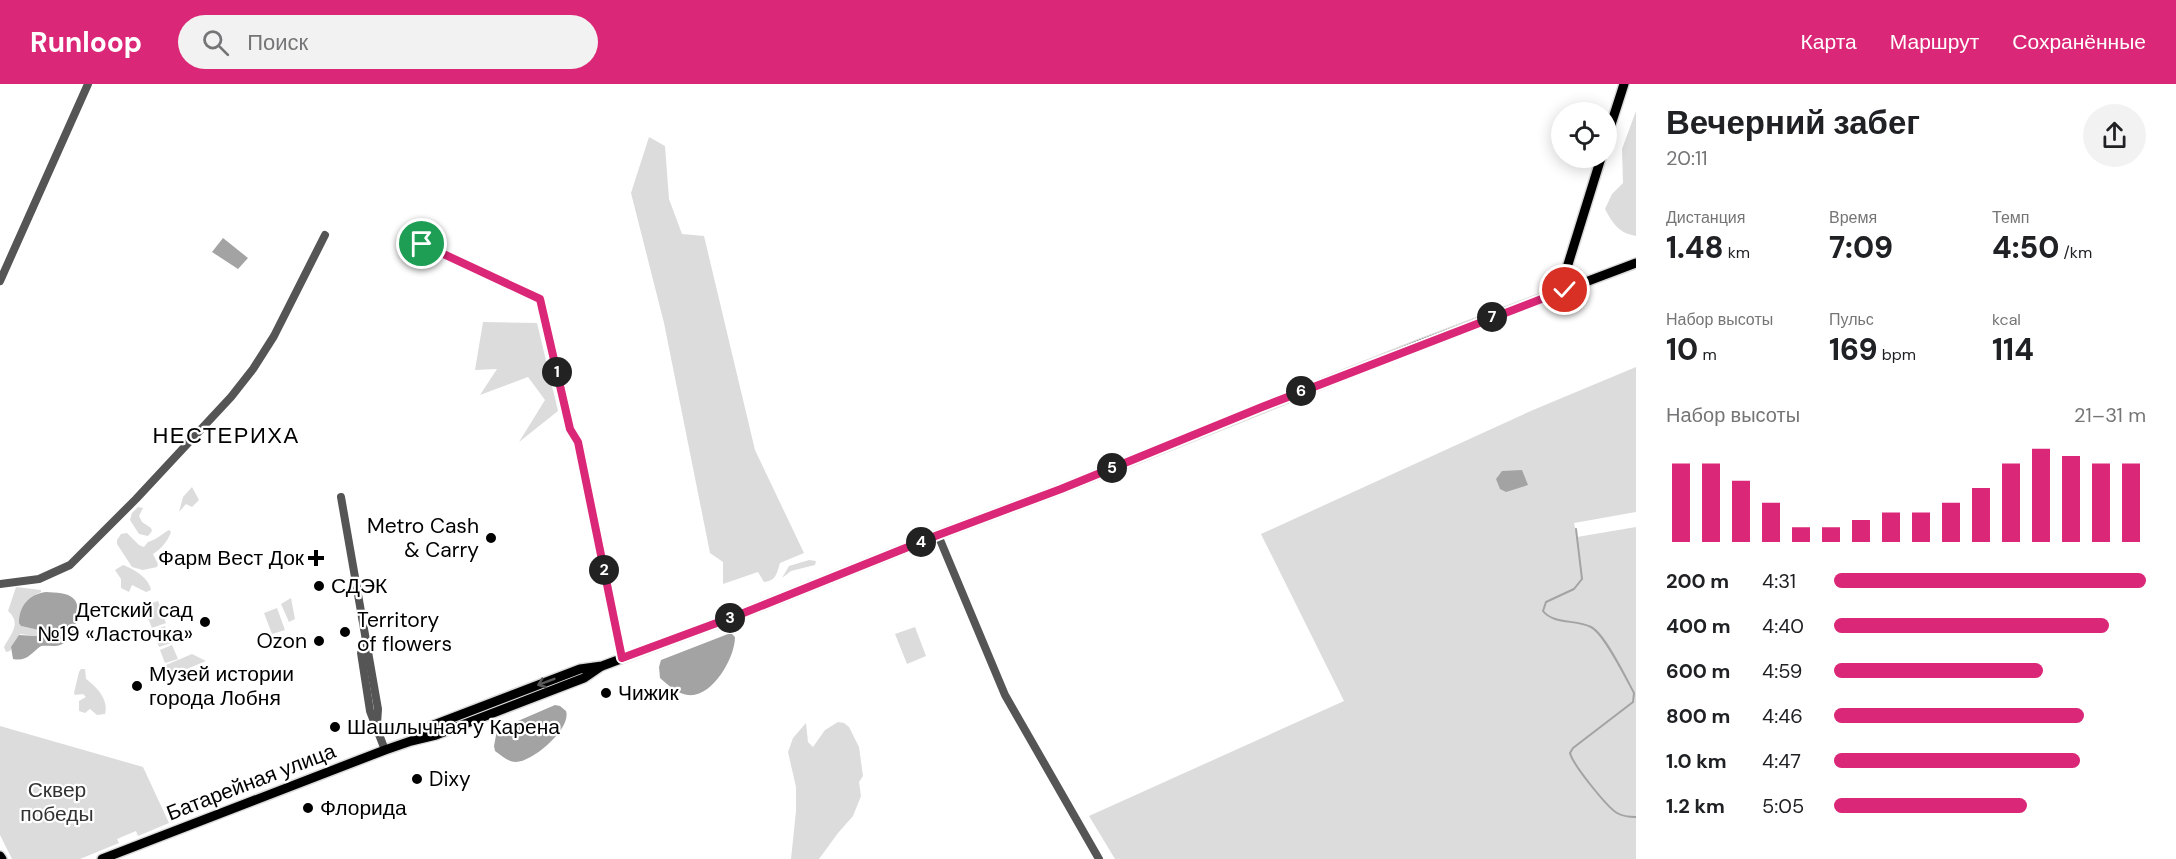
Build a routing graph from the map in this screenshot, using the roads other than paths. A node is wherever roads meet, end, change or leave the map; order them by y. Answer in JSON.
{"nodes":[{"id":1,"x":88,"y":84,"type":"edge"},
{"id":2,"x":1624,"y":84,"type":"edge"},
{"id":3,"x":1617,"y":106,"type":"edge"},
{"id":4,"x":1598,"y":168,"type":"edge"},
{"id":5,"x":325,"y":235,"type":"dead end"},
{"id":6,"x":422,"y":244,"type":"dead end"},
{"id":7,"x":1636,"y":263,"type":"edge"},
{"id":8,"x":0,"y":281,"type":"edge"},
{"id":9,"x":1565,"y":290,"type":"junction"},
{"id":10,"x":341,"y":497,"type":"dead end"},
{"id":11,"x":938,"y":535,"type":"junction"},
{"id":12,"x":0,"y":584,"type":"edge"},
{"id":13,"x":622,"y":658,"type":"junction"},
{"id":14,"x":385,"y":750,"type":"junction"},
{"id":15,"x":116,"y":857,"type":"edge"},
{"id":16,"x":102,"y":859,"type":"edge"},
{"id":17,"x":1099,"y":859,"type":"edge"}],
"edges":[{"from":1,"to":8,"type":"street"},
{"from":2,"to":3,"type":"main road"},
{"from":4,"to":9,"type":"main road"},
{"from":5,"to":12,"type":"street"},
{"from":6,"to":13,"type":"street"},
{"from":7,"to":9,"type":"main road","name":"Батарейная улица"},
{"from":9,"to":11,"type":"main road","name":"Батарейная улица"},
{"from":10,"to":14,"type":"street"},
{"from":11,"to":13,"type":"main road","name":"Батарейная улица"},
{"from":11,"to":17,"type":"street"},
{"from":13,"to":14,"type":"main road","name":"Батарейная улица"},
{"from":14,"to":15,"type":"main road","name":"Батарейная улица"},
{"from":15,"to":16,"type":"main road","name":"Батарейная улица"}]}
